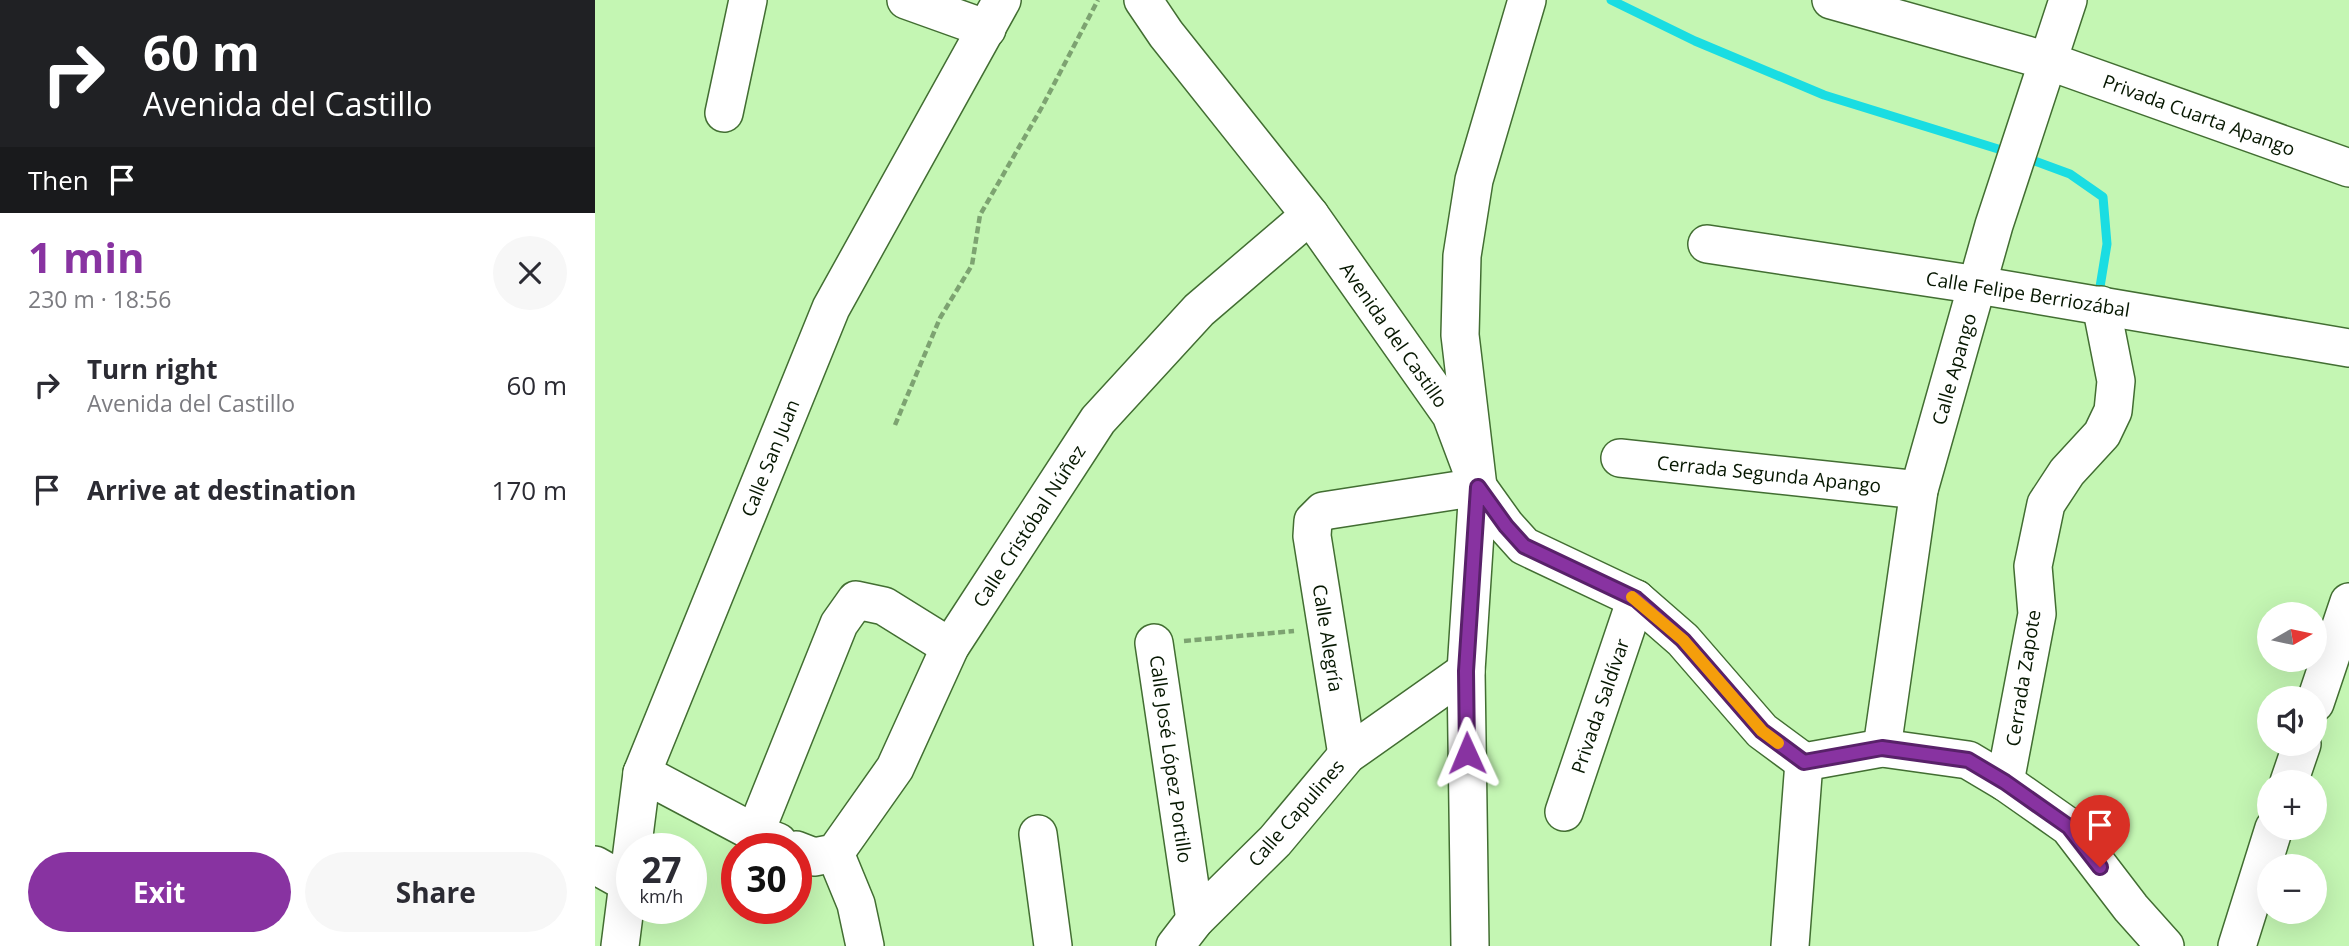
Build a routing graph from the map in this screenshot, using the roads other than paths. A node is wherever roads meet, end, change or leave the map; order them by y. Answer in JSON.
{"nodes":[{"id":1,"x":748,"y":0,"type":"edge"},
{"id":2,"x":906,"y":0,"type":"edge"},
{"id":3,"x":1143,"y":0,"type":"edge"},
{"id":4,"x":1527,"y":0,"type":"edge"},
{"id":5,"x":1831,"y":0,"type":"edge"},
{"id":6,"x":2068,"y":0,"type":"edge"},
{"id":7,"x":994,"y":14,"type":"edge"},
{"id":8,"x":2048,"y":61,"type":"junction"},
{"id":9,"x":723,"y":113,"type":"dead end"},
{"id":10,"x":2349,"y":168,"type":"edge"},
{"id":11,"x":1310,"y":215,"type":"junction"},
{"id":12,"x":1707,"y":244,"type":"dead end"},
{"id":13,"x":1978,"y":285,"type":"junction"},
{"id":14,"x":2102,"y":305,"type":"junction"},
{"id":15,"x":2349,"y":348,"type":"edge"},
{"id":16,"x":1620,"y":458,"type":"dead end"},
{"id":17,"x":1478,"y":487,"type":"junction"},
{"id":18,"x":1919,"y":490,"type":"junction"},
{"id":19,"x":1636,"y":599,"type":"junction"},
{"id":20,"x":2349,"y":602,"type":"edge"},
{"id":21,"x":1154,"y":643,"type":"road end"},
{"id":22,"x":950,"y":647,"type":"junction"},
{"id":23,"x":1466,"y":671,"type":"junction"},
{"id":24,"x":2321,"y":686,"type":"edge"},
{"id":25,"x":1882,"y":748,"type":"junction"},
{"id":26,"x":1347,"y":755,"type":"junction"},
{"id":27,"x":1804,"y":762,"type":"junction"},
{"id":28,"x":642,"y":773,"type":"junction"},
{"id":29,"x":2005,"y":782,"type":"junction"},
{"id":30,"x":1564,"y":812,"type":"dead end"},
{"id":31,"x":634,"y":833,"type":"edge"},
{"id":32,"x":755,"y":833,"type":"joint"},
{"id":33,"x":1038,"y":834,"type":"dead end"},
{"id":34,"x":2270,"y":840,"type":"edge"},
{"id":35,"x":835,"y":853,"type":"junction"},
{"id":36,"x":812,"y":856,"type":"edge"},
{"id":37,"x":595,"y":865,"type":"edge"},
{"id":38,"x":616,"y":877,"type":"edge"},
{"id":39,"x":622,"y":924,"type":"edge"},
{"id":40,"x":1185,"y":933,"type":"edge"},
{"id":41,"x":619,"y":946,"type":"edge"},
{"id":42,"x":865,"y":946,"type":"edge"},
{"id":43,"x":1053,"y":946,"type":"edge"},
{"id":44,"x":1470,"y":946,"type":"edge"},
{"id":45,"x":1483,"y":946,"type":"edge"},
{"id":46,"x":1790,"y":946,"type":"edge"},
{"id":47,"x":2165,"y":946,"type":"edge"},
{"id":48,"x":2237,"y":946,"type":"edge"}],
"edges":[{"from":1,"to":9,"type":"street"},
{"from":2,"to":7,"type":"street"},
{"from":3,"to":11,"type":"street","name":"Avenida del Castillo"},
{"from":4,"to":17,"type":"street"},
{"from":5,"to":8,"type":"street","name":"Privada Cuarta Apango"},
{"from":6,"to":8,"type":"street","name":"Calle Apango"},
{"from":7,"to":28,"type":"street","name":"Calle San Juan"},
{"from":8,"to":10,"type":"street","name":"Privada Cuarta Apango"},
{"from":8,"to":13,"type":"street","name":"Calle Apango"},
{"from":11,"to":17,"type":"street","name":"Avenida del Castillo"},
{"from":11,"to":22,"type":"street","name":"Calle Cristóbal Núñez"},
{"from":12,"to":13,"type":"street","name":"Calle Felipe Berriozábal"},
{"from":13,"to":14,"type":"street","name":"Calle Felipe Berriozábal"},
{"from":13,"to":18,"type":"street","name":"Calle Apango"},
{"from":14,"to":15,"type":"street","name":"Calle Felipe Berriozábal"},
{"from":14,"to":29,"type":"street","name":"Cerrada Zapote"},
{"from":16,"to":18,"type":"street","name":"Cerrada Segunda Apango"},
{"from":17,"to":19,"type":"street","name":"Avenida del Castillo"},
{"from":17,"to":23,"type":"street"},
{"from":17,"to":26,"type":"street","name":"Calle Alegría"},
{"from":18,"to":25,"type":"street","name":"Calle Apango"},
{"from":19,"to":27,"type":"street","name":"Avenida del Castillo"},
{"from":19,"to":30,"type":"street","name":"Privada Saldívar"},
{"from":20,"to":24,"type":"street"},
{"from":21,"to":40,"type":"street","name":"Calle José López Portillo"},
{"from":22,"to":32,"type":"street"},
{"from":22,"to":35,"type":"street","name":"Calle Cristóbal Núñez"},
{"from":23,"to":26,"type":"street","name":"Calle Capulines"},
{"from":23,"to":44,"type":"street"},
{"from":25,"to":27,"type":"street"},
{"from":25,"to":29,"type":"street"},
{"from":26,"to":40,"type":"street","name":"Calle Capulines"},
{"from":27,"to":46,"type":"street"},
{"from":28,"to":31,"type":"street","name":"Calle San Juan"},
{"from":28,"to":32,"type":"street"},
{"from":29,"to":47,"type":"street"},
{"from":33,"to":43,"type":"street"},
{"from":34,"to":48,"type":"street"},
{"from":35,"to":36,"type":"street"},
{"from":35,"to":42,"type":"street"},
{"from":37,"to":38,"type":"street"},
{"from":39,"to":41,"type":"street","name":"Calle San Juan"},
{"from":44,"to":45,"type":"street"}]}
